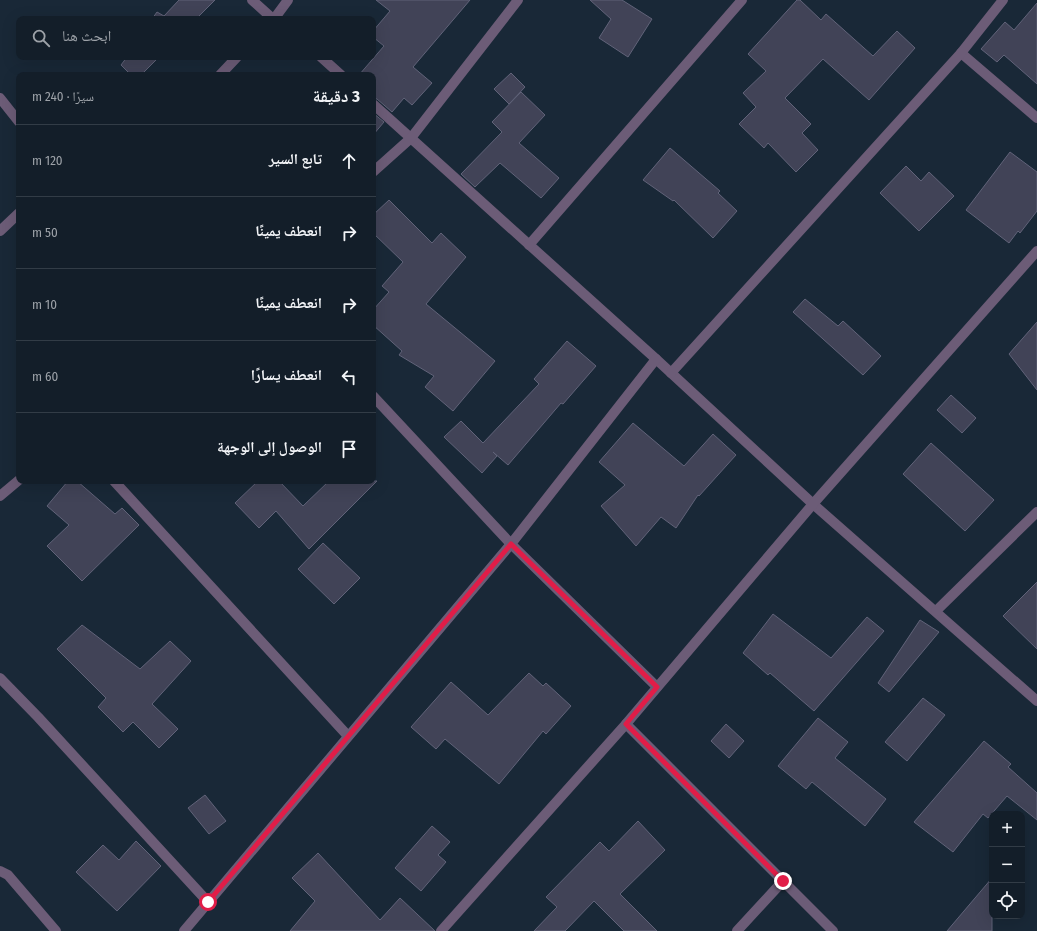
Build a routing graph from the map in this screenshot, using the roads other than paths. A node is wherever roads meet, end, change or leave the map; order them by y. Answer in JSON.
{"nodes":[{"id":1,"x":252,"y":0,"type":"edge"},
{"id":2,"x":288,"y":0,"type":"edge"},
{"id":3,"x":518,"y":0,"type":"edge"},
{"id":4,"x":742,"y":0,"type":"edge"},
{"id":5,"x":1003,"y":0,"type":"edge"},
{"id":6,"x":270,"y":16,"type":"edge"},
{"id":7,"x":275,"y":16,"type":"edge"},
{"id":8,"x":961,"y":53,"type":"junction"},
{"id":9,"x":234,"y":60,"type":"edge"},
{"id":10,"x":324,"y":60,"type":"edge"},
{"id":11,"x":223,"y":72,"type":"edge"},
{"id":12,"x":338,"y":72,"type":"edge"},
{"id":13,"x":0,"y":98,"type":"edge"},
{"id":14,"x":376,"y":107,"type":"edge"},
{"id":15,"x":16,"y":118,"type":"edge"},
{"id":16,"x":1037,"y":118,"type":"edge"},
{"id":17,"x":411,"y":138,"type":"junction"},
{"id":18,"x":376,"y":169,"type":"edge"},
{"id":19,"x":16,"y":216,"type":"edge"},
{"id":20,"x":0,"y":231,"type":"edge"},
{"id":21,"x":529,"y":245,"type":"junction"},
{"id":22,"x":1037,"y":251,"type":"edge"},
{"id":23,"x":656,"y":359,"type":"junction"},
{"id":24,"x":671,"y":373,"type":"junction"},
{"id":25,"x":376,"y":399,"type":"edge"},
{"id":26,"x":16,"y":483,"type":"edge"},
{"id":27,"x":117,"y":484,"type":"edge"},
{"id":28,"x":0,"y":496,"type":"edge"},
{"id":29,"x":813,"y":504,"type":"junction"},
{"id":30,"x":1037,"y":512,"type":"edge"},
{"id":31,"x":511,"y":544,"type":"junction"},
{"id":32,"x":936,"y":611,"type":"junction"},
{"id":33,"x":0,"y":678,"type":"edge"},
{"id":34,"x":657,"y":687,"type":"junction"},
{"id":35,"x":1037,"y":701,"type":"edge"},
{"id":36,"x":626,"y":724,"type":"junction"},
{"id":37,"x":348,"y":736,"type":"junction"},
{"id":38,"x":0,"y":871,"type":"edge"},
{"id":39,"x":783,"y":881,"type":"junction"},
{"id":40,"x":208,"y":902,"type":"junction"},
{"id":41,"x":56,"y":931,"type":"edge"},
{"id":42,"x":184,"y":931,"type":"edge"},
{"id":43,"x":441,"y":931,"type":"edge"},
{"id":44,"x":737,"y":931,"type":"edge"},
{"id":45,"x":833,"y":931,"type":"edge"}],
"edges":[{"from":1,"to":6,"type":"street"},
{"from":2,"to":7,"type":"street"},
{"from":3,"to":17,"type":"street"},
{"from":4,"to":21,"type":"street"},
{"from":5,"to":8,"type":"street"},
{"from":8,"to":16,"type":"street"},
{"from":8,"to":24,"type":"street"},
{"from":9,"to":11,"type":"street"},
{"from":10,"to":12,"type":"street"},
{"from":13,"to":15,"type":"street"},
{"from":14,"to":17,"type":"street"},
{"from":17,"to":18,"type":"street"},
{"from":17,"to":21,"type":"street"},
{"from":19,"to":20,"type":"street"},
{"from":21,"to":23,"type":"street"},
{"from":22,"to":29,"type":"street"},
{"from":23,"to":24,"type":"street"},
{"from":23,"to":31,"type":"street"},
{"from":24,"to":29,"type":"street"},
{"from":25,"to":31,"type":"street"},
{"from":26,"to":28,"type":"street"},
{"from":27,"to":37,"type":"street"},
{"from":29,"to":32,"type":"street"},
{"from":29,"to":34,"type":"street"},
{"from":30,"to":32,"type":"street"},
{"from":31,"to":34,"type":"street"},
{"from":31,"to":37,"type":"street"},
{"from":32,"to":35,"type":"street"},
{"from":33,"to":40,"type":"street"},
{"from":34,"to":36,"type":"street"},
{"from":36,"to":39,"type":"street"},
{"from":36,"to":43,"type":"street"},
{"from":37,"to":40,"type":"street"},
{"from":38,"to":41,"type":"street"},
{"from":39,"to":44,"type":"street"},
{"from":39,"to":45,"type":"street"},
{"from":40,"to":42,"type":"street"}]}
